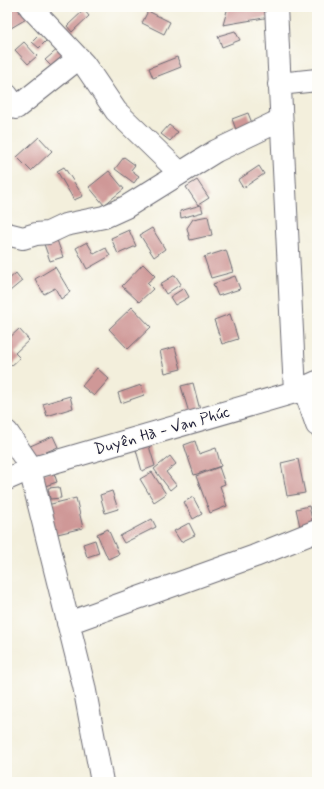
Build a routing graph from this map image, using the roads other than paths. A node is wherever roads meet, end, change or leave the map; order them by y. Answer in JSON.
{"nodes":[{"id":1,"x":30,"y":7,"type":"edge"},
{"id":2,"x":276,"y":7,"type":"edge"},
{"id":3,"x":79,"y":58,"type":"junction"},
{"id":4,"x":317,"y":80,"type":"edge"},
{"id":5,"x":279,"y":84,"type":"junction"},
{"id":6,"x":7,"y":95,"type":"edge"},
{"id":7,"x":281,"y":120,"type":"junction"},
{"id":8,"x":180,"y":173,"type":"junction"},
{"id":9,"x":7,"y":234,"type":"edge"},
{"id":10,"x":305,"y":388,"type":"edge"},
{"id":11,"x":317,"y":425,"type":"edge"},
{"id":12,"x":7,"y":432,"type":"edge"},
{"id":13,"x":30,"y":469,"type":"junction"},
{"id":14,"x":7,"y":478,"type":"edge"},
{"id":15,"x":317,"y":531,"type":"edge"},
{"id":16,"x":68,"y":622,"type":"junction"},
{"id":17,"x":102,"y":782,"type":"edge"}],
"edges":[{"from":1,"to":3,"type":"street"},
{"from":2,"to":5,"type":"street"},
{"from":3,"to":6,"type":"street"},
{"from":3,"to":8,"type":"street"},
{"from":4,"to":5,"type":"street"},
{"from":5,"to":7,"type":"street"},
{"from":7,"to":8,"type":"street"},
{"from":7,"to":10,"type":"street"},
{"from":8,"to":9,"type":"street"},
{"from":10,"to":11,"type":"street"},
{"from":10,"to":13,"type":"street","name":"Duyên Hà - Vạn Phúc"},
{"from":12,"to":13,"type":"street"},
{"from":13,"to":14,"type":"street","name":"Duyên Hà - Vạn Phúc"},
{"from":13,"to":16,"type":"street"},
{"from":15,"to":16,"type":"street"},
{"from":16,"to":17,"type":"street"}]}
